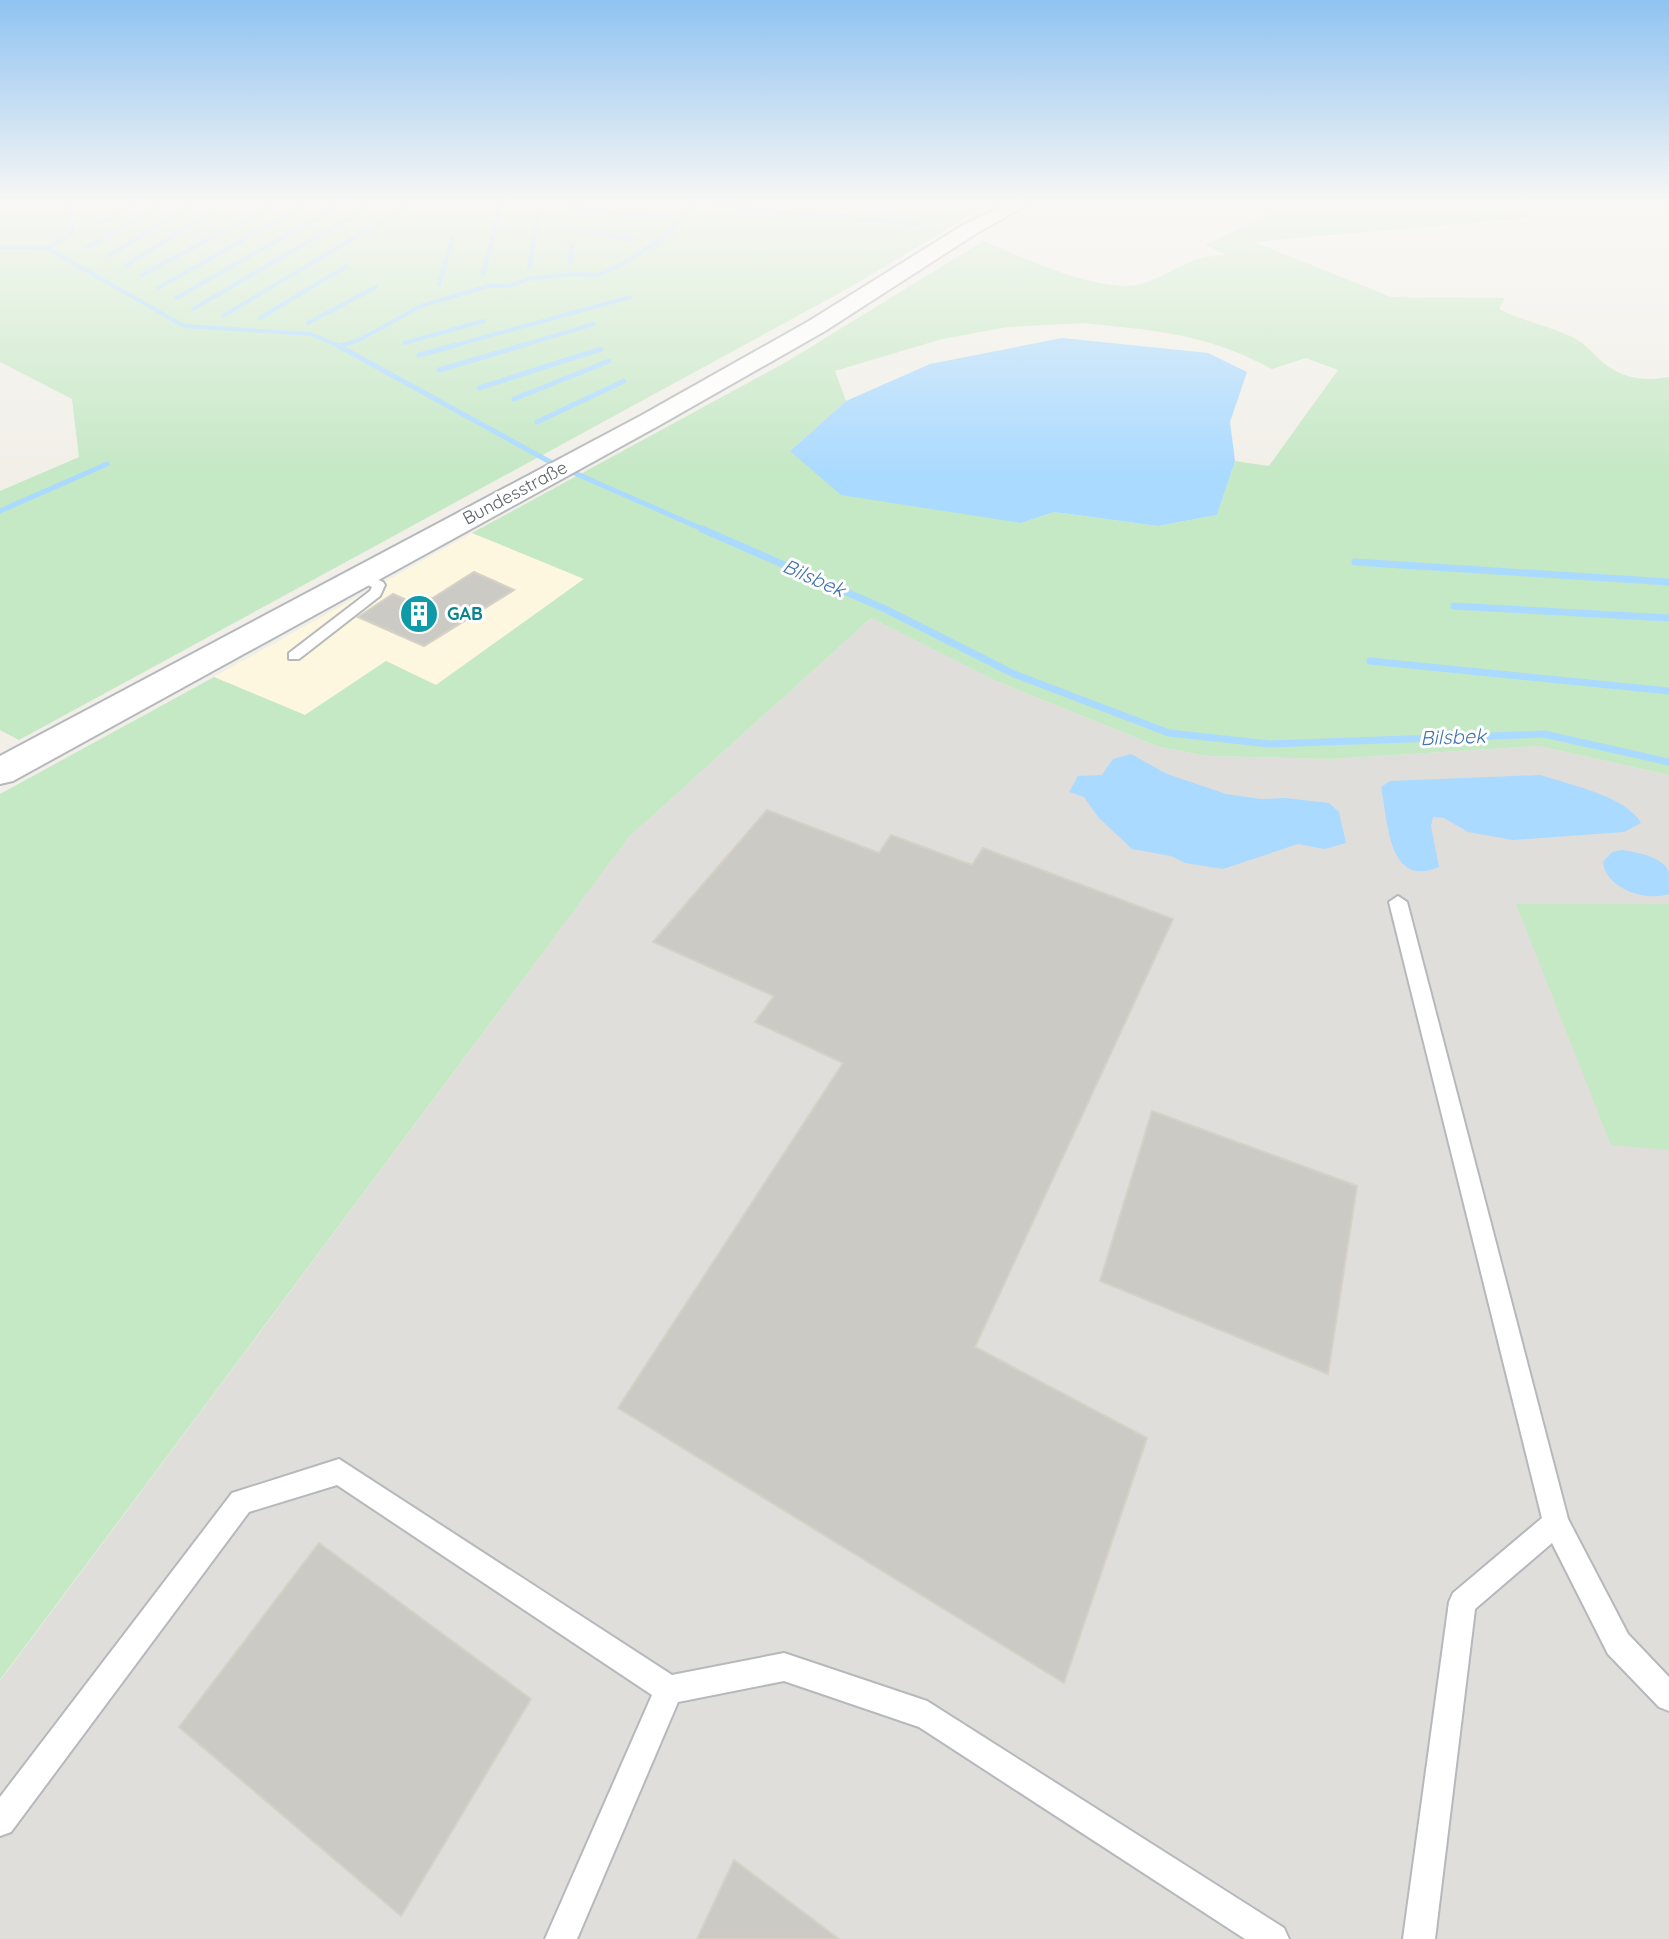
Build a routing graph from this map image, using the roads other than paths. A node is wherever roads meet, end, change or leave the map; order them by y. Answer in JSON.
{"nodes":[{"id":1,"x":870,"y":292,"type":"edge"},
{"id":2,"x":361,"y":577,"type":"junction"},
{"id":3,"x":294,"y":656,"type":"dead end"},
{"id":4,"x":5,"y":764,"type":"edge"},
{"id":5,"x":1398,"y":902,"type":"dead end"},
{"id":6,"x":1556,"y":1523,"type":"junction"},
{"id":7,"x":669,"y":1690,"type":"junction"},
{"id":8,"x":1669,"y":1697,"type":"edge"},
{"id":9,"x":0,"y":1821,"type":"edge"},
{"id":10,"x":561,"y":1939,"type":"edge"},
{"id":11,"x":1273,"y":1939,"type":"edge"},
{"id":12,"x":1419,"y":1939,"type":"edge"}],
"edges":[{"from":1,"to":2,"type":"street","name":"Bundesstraße"},
{"from":2,"to":3,"type":"lane"},
{"from":2,"to":4,"type":"street","name":"Bundesstraße"},
{"from":5,"to":6,"type":"lane"},
{"from":6,"to":8,"type":"lane"},
{"from":6,"to":12,"type":"lane"},
{"from":7,"to":9,"type":"lane"},
{"from":7,"to":10,"type":"lane"},
{"from":7,"to":11,"type":"lane"}]}
